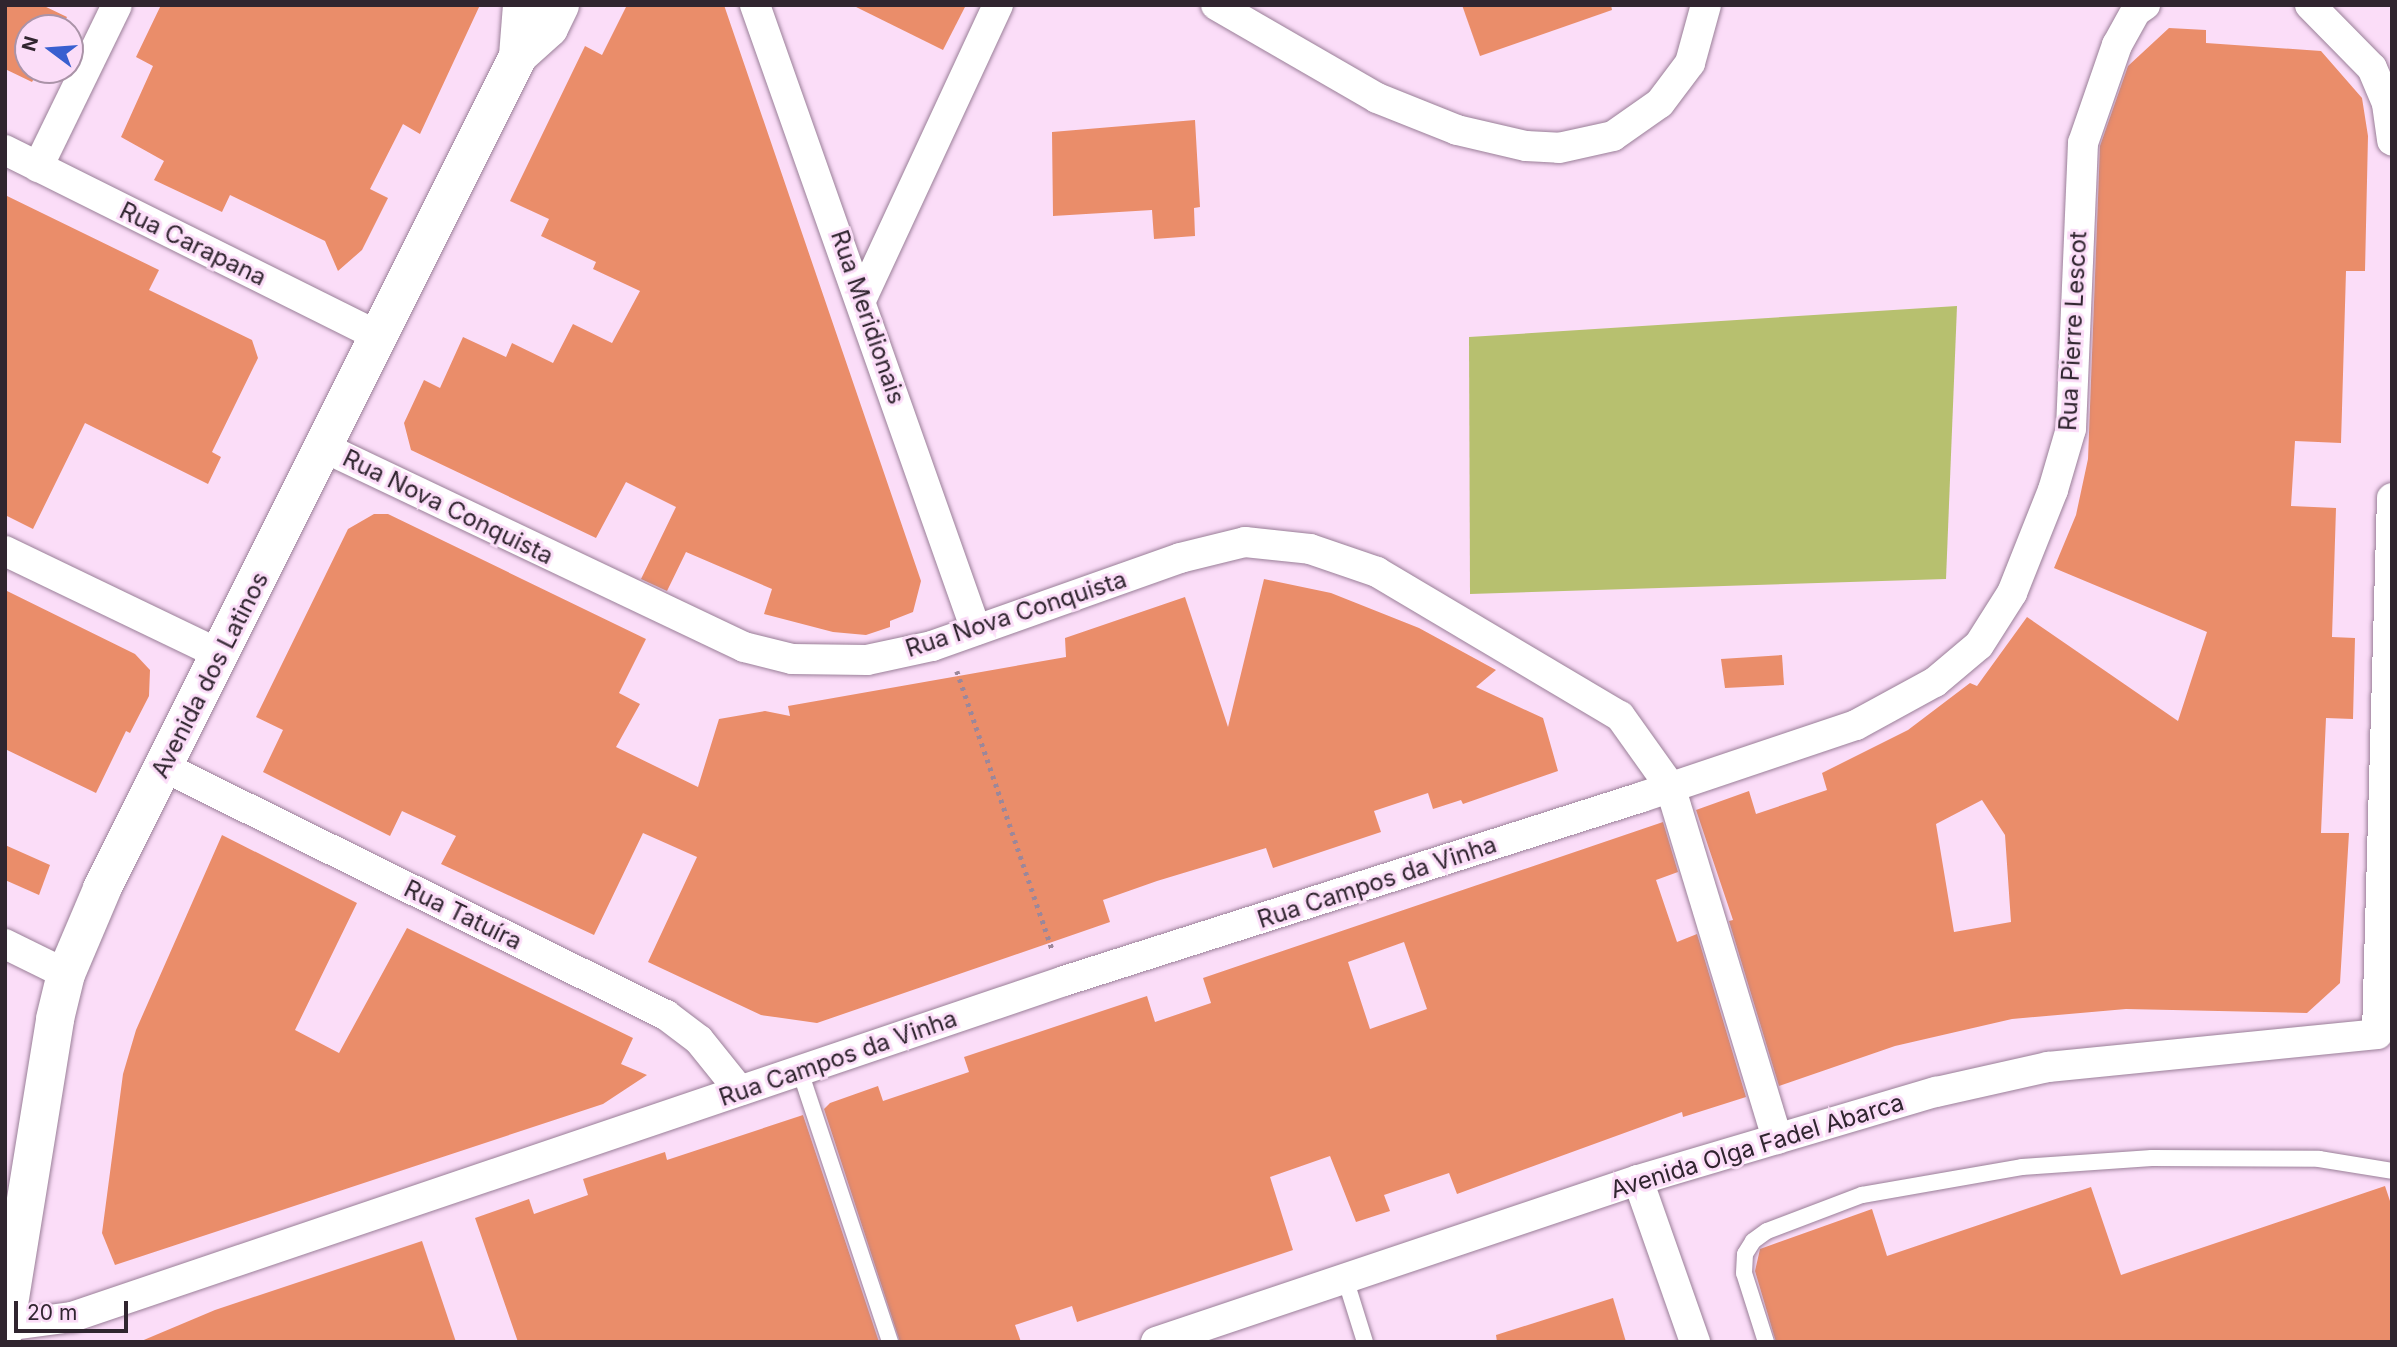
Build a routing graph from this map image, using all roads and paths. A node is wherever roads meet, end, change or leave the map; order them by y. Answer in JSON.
{"nodes":[{"id":1,"x":117,"y":5,"type":"edge"},
{"id":2,"x":522,"y":5,"type":"edge"},
{"id":3,"x":560,"y":5,"type":"edge"},
{"id":4,"x":755,"y":5,"type":"edge"},
{"id":5,"x":998,"y":5,"type":"edge"},
{"id":6,"x":1216,"y":5,"type":"edge"},
{"id":7,"x":1706,"y":5,"type":"edge"},
{"id":8,"x":2145,"y":5,"type":"edge"},
{"id":9,"x":2310,"y":5,"type":"edge"},
{"id":10,"x":518,"y":56,"type":"junction"},
{"id":11,"x":2392,"y":141,"type":"edge"},
{"id":12,"x":5,"y":150,"type":"edge"},
{"id":13,"x":38,"y":167,"type":"junction"},
{"id":14,"x":862,"y":298,"type":"junction"},
{"id":15,"x":380,"y":337,"type":"junction"},
{"id":16,"x":325,"y":448,"type":"junction"},
{"id":17,"x":2392,"y":498,"type":"edge"},
{"id":18,"x":5,"y":551,"type":"edge"},
{"id":19,"x":976,"y":631,"type":"junction"},
{"id":20,"x":947,"y":640,"type":"junction"},
{"id":21,"x":220,"y":655,"type":"junction"},
{"id":22,"x":164,"y":767,"type":"junction"},
{"id":23,"x":1670,"y":786,"type":"junction"},
{"id":24,"x":5,"y":944,"type":"edge"},
{"id":25,"x":66,"y":974,"type":"junction"},
{"id":26,"x":1064,"y":981,"type":"junction"},
{"id":27,"x":2385,"y":1038,"type":"edge"},
{"id":28,"x":800,"y":1071,"type":"junction"},
{"id":29,"x":740,"y":1091,"type":"junction"},
{"id":30,"x":1777,"y":1139,"type":"junction"},
{"id":31,"x":2392,"y":1171,"type":"edge"},
{"id":32,"x":1638,"y":1180,"type":"junction"},
{"id":33,"x":1345,"y":1278,"type":"junction"},
{"id":34,"x":5,"y":1327,"type":"edge"},
{"id":35,"x":890,"y":1342,"type":"edge"},
{"id":36,"x":1156,"y":1342,"type":"edge"},
{"id":37,"x":1365,"y":1342,"type":"edge"},
{"id":38,"x":1695,"y":1342,"type":"edge"},
{"id":39,"x":1766,"y":1342,"type":"edge"}],
"edges":[{"from":1,"to":13,"type":"street"},
{"from":2,"to":10,"type":"main road","name":"Avenida dos Latinos"},
{"from":3,"to":10,"type":"main road","name":"Avenida dos Latinos"},
{"from":4,"to":14,"type":"street","name":"Rua Meridionais"},
{"from":5,"to":14,"type":"street"},
{"from":6,"to":7,"type":"street"},
{"from":8,"to":23,"type":"street","name":"Rua Pierre Lescot"},
{"from":9,"to":11,"type":"street"},
{"from":10,"to":15,"type":"main road","name":"Avenida dos Latinos"},
{"from":12,"to":13,"type":"street","name":"Rua Carapana"},
{"from":13,"to":15,"type":"street","name":"Rua Carapana"},
{"from":14,"to":19,"type":"street","name":"Rua Meridionais"},
{"from":15,"to":16,"type":"main road","name":"Avenida dos Latinos"},
{"from":16,"to":20,"type":"street","name":"Rua Nova Conquista"},
{"from":16,"to":21,"type":"main road","name":"Avenida dos Latinos"},
{"from":17,"to":27,"type":"street"},
{"from":18,"to":21,"type":"street"},
{"from":19,"to":20,"type":"street","name":"Rua Nova Conquista"},
{"from":19,"to":23,"type":"street","name":"Rua Nova Conquista"},
{"from":20,"to":26,"type":"path"},
{"from":21,"to":22,"type":"main road","name":"Avenida dos Latinos"},
{"from":22,"to":25,"type":"main road","name":"Avenida dos Latinos"},
{"from":22,"to":29,"type":"street","name":"Rua Tatuíra"},
{"from":23,"to":26,"type":"street","name":"Rua Campos da Vinha"},
{"from":23,"to":30,"type":"street","name":"Rua Nova Conquista"},
{"from":24,"to":25,"type":"street"},
{"from":25,"to":34,"type":"main road","name":"Avenida dos Latinos"},
{"from":26,"to":28,"type":"street","name":"Rua Campos da Vinha"},
{"from":27,"to":30,"type":"street","name":"Avenida Olga Fadel Abarca"},
{"from":28,"to":29,"type":"street","name":"Rua Campos da Vinha"},
{"from":28,"to":35,"type":"lane"},
{"from":29,"to":34,"type":"street","name":"Rua Campos da Vinha"},
{"from":30,"to":32,"type":"street","name":"Avenida Olga Fadel Abarca"},
{"from":31,"to":39,"type":"lane"},
{"from":32,"to":33,"type":"street","name":"Avenida Olga Fadel Abarca"},
{"from":32,"to":38,"type":"street"},
{"from":33,"to":36,"type":"street","name":"Avenida Olga Fadel Abarca"},
{"from":33,"to":37,"type":"lane"}]}
